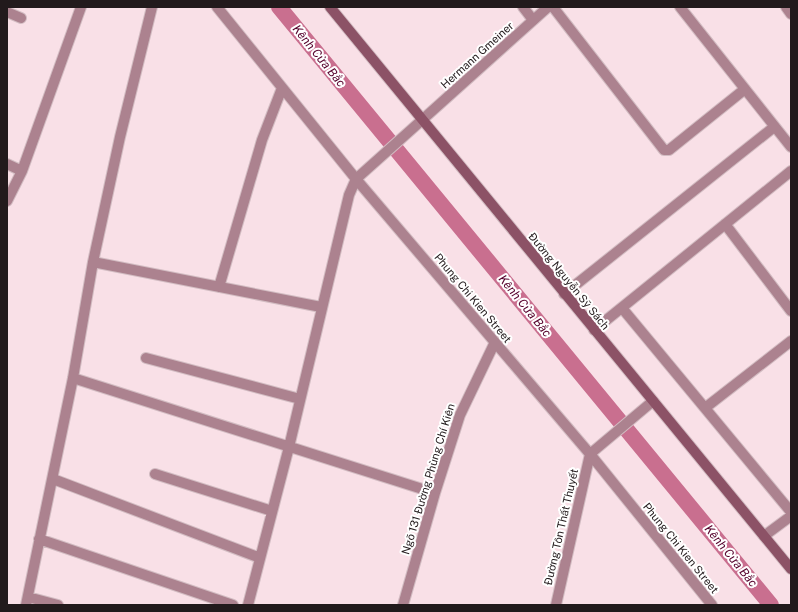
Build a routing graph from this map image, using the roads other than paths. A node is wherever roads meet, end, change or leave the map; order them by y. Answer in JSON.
{"nodes":[{"id":1,"x":81,"y":7,"type":"edge"},
{"id":2,"x":152,"y":7,"type":"edge"},
{"id":3,"x":217,"y":7,"type":"edge"},
{"id":4,"x":330,"y":7,"type":"edge"},
{"id":5,"x":523,"y":7,"type":"edge"},
{"id":6,"x":548,"y":7,"type":"edge"},
{"id":7,"x":553,"y":7,"type":"edge"},
{"id":8,"x":680,"y":7,"type":"edge"},
{"id":9,"x":786,"y":7,"type":"edge"},
{"id":10,"x":7,"y":12,"type":"edge"},
{"id":11,"x":791,"y":14,"type":"edge"},
{"id":12,"x":21,"y":18,"type":"dead end"},
{"id":13,"x":533,"y":20,"type":"junction"},
{"id":14,"x":282,"y":88,"type":"junction"},
{"id":15,"x":745,"y":89,"type":"junction"},
{"id":16,"x":422,"y":120,"type":"junction"},
{"id":17,"x":774,"y":127,"type":"junction"},
{"id":18,"x":791,"y":147,"type":"edge"},
{"id":19,"x":7,"y":164,"type":"edge"},
{"id":20,"x":22,"y":171,"type":"junction"},
{"id":21,"x":791,"y":171,"type":"edge"},
{"id":22,"x":356,"y":179,"type":"junction"},
{"id":23,"x":7,"y":201,"type":"edge"},
{"id":24,"x":726,"y":224,"type":"junction"},
{"id":25,"x":93,"y":262,"type":"junction"},
{"id":26,"x":219,"y":287,"type":"junction"},
{"id":27,"x":564,"y":294,"type":"junction"},
{"id":28,"x":322,"y":307,"type":"junction"},
{"id":29,"x":622,"y":308,"type":"junction"},
{"id":30,"x":791,"y":311,"type":"edge"},
{"id":31,"x":594,"y":330,"type":"junction"},
{"id":32,"x":791,"y":341,"type":"edge"},
{"id":33,"x":495,"y":342,"type":"junction"},
{"id":34,"x":146,"y":358,"type":"dead end"},
{"id":35,"x":73,"y":378,"type":"junction"},
{"id":36,"x":300,"y":399,"type":"junction"},
{"id":37,"x":653,"y":401,"type":"junction"},
{"id":38,"x":705,"y":408,"type":"junction"},
{"id":39,"x":289,"y":447,"type":"junction"},
{"id":40,"x":590,"y":454,"type":"junction"},
{"id":41,"x":155,"y":474,"type":"dead end"},
{"id":42,"x":53,"y":479,"type":"junction"},
{"id":43,"x":435,"y":493,"type":"junction"},
{"id":44,"x":272,"y":511,"type":"junction"},
{"id":45,"x":791,"y":512,"type":"edge"},
{"id":46,"x":791,"y":516,"type":"edge"},
{"id":47,"x":764,"y":536,"type":"junction"},
{"id":48,"x":39,"y":539,"type":"junction"},
{"id":49,"x":260,"y":558,"type":"junction"},
{"id":50,"x":791,"y":569,"type":"edge"},
{"id":51,"x":27,"y":601,"type":"edge"},
{"id":52,"x":58,"y":605,"type":"edge"},
{"id":53,"x":233,"y":605,"type":"edge"},
{"id":54,"x":248,"y":605,"type":"edge"},
{"id":55,"x":403,"y":605,"type":"edge"},
{"id":56,"x":556,"y":605,"type":"edge"},
{"id":57,"x":712,"y":605,"type":"edge"}],
"edges":[{"from":1,"to":20,"type":"street"},
{"from":2,"to":25,"type":"street"},
{"from":3,"to":14,"type":"street","name":"Phung Chi Kien Street"},
{"from":4,"to":16,"type":"main road","name":"Đường Nguyễn Sỹ Sách"},
{"from":5,"to":13,"type":"street"},
{"from":6,"to":13,"type":"street","name":"Hermann Gmeiner"},
{"from":7,"to":15,"type":"street"},
{"from":8,"to":15,"type":"street"},
{"from":9,"to":11,"type":"street"},
{"from":10,"to":12,"type":"street"},
{"from":13,"to":16,"type":"street","name":"Hermann Gmeiner"},
{"from":14,"to":22,"type":"street","name":"Phung Chi Kien Street"},
{"from":14,"to":26,"type":"street"},
{"from":15,"to":17,"type":"street"},
{"from":16,"to":22,"type":"street","name":"Hermann Gmeiner"},
{"from":16,"to":27,"type":"main road","name":"Đường Nguyễn Sỹ Sách"},
{"from":17,"to":18,"type":"street"},
{"from":17,"to":27,"type":"street"},
{"from":19,"to":20,"type":"street"},
{"from":20,"to":23,"type":"street"},
{"from":21,"to":24,"type":"street"},
{"from":22,"to":28,"type":"street"},
{"from":22,"to":33,"type":"street","name":"Phung Chi Kien Street"},
{"from":24,"to":29,"type":"street"},
{"from":24,"to":30,"type":"street"},
{"from":25,"to":26,"type":"street"},
{"from":25,"to":35,"type":"street"},
{"from":26,"to":28,"type":"street"},
{"from":27,"to":31,"type":"main road","name":"Đường Nguyễn Sỹ Sách"},
{"from":28,"to":36,"type":"street"},
{"from":29,"to":31,"type":"street"},
{"from":29,"to":38,"type":"street"},
{"from":31,"to":37,"type":"main road","name":"Đường Nguyễn Sỹ Sách"},
{"from":32,"to":38,"type":"street"},
{"from":33,"to":40,"type":"street","name":"Phung Chi Kien Street"},
{"from":33,"to":43,"type":"street","name":"Ngõ 131 Đường Phùng Chí Kiên"},
{"from":34,"to":36,"type":"street"},
{"from":35,"to":39,"type":"street"},
{"from":35,"to":42,"type":"street"},
{"from":36,"to":39,"type":"street"},
{"from":37,"to":40,"type":"street"},
{"from":37,"to":47,"type":"main road","name":"Đường Nguyễn Sỹ Sách"},
{"from":38,"to":45,"type":"street"},
{"from":39,"to":43,"type":"street"},
{"from":39,"to":44,"type":"street"},
{"from":40,"to":56,"type":"street","name":"Đường Tôn Thất Thuyết"},
{"from":40,"to":57,"type":"street","name":"Phung Chi Kien Street"},
{"from":41,"to":44,"type":"street"},
{"from":42,"to":48,"type":"street"},
{"from":42,"to":49,"type":"street"},
{"from":43,"to":55,"type":"street","name":"Ngõ 131 Đường Phùng Chí Kiên"},
{"from":44,"to":49,"type":"street"},
{"from":46,"to":47,"type":"street"},
{"from":47,"to":50,"type":"main road","name":"Đường Nguyễn Sỹ Sách"},
{"from":48,"to":51,"type":"street"},
{"from":48,"to":53,"type":"street"},
{"from":49,"to":54,"type":"street"},
{"from":51,"to":52,"type":"street"}]}
